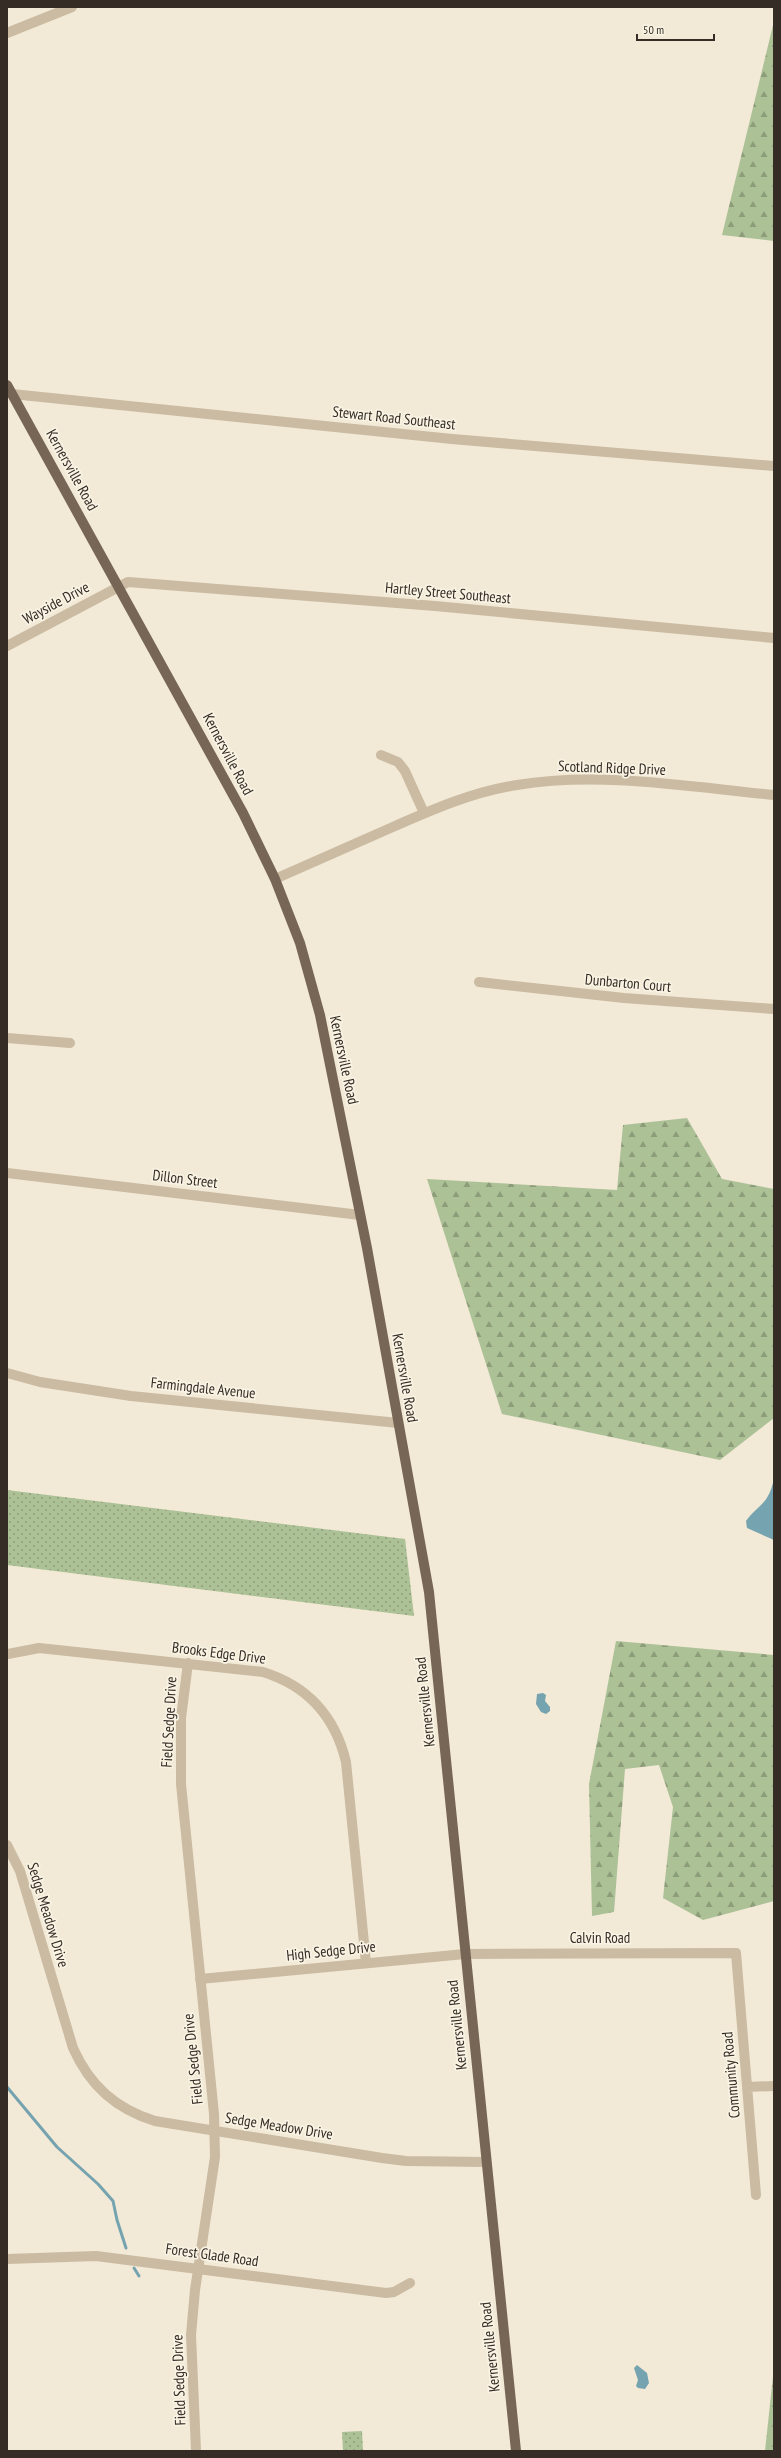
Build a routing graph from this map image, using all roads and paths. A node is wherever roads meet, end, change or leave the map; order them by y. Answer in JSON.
{"nodes":[{"id":1,"x":72,"y":7,"type":"edge"},
{"id":2,"x":7,"y":33,"type":"edge"},
{"id":3,"x":7,"y":385,"type":"edge"},
{"id":4,"x":12,"y":394,"type":"junction"},
{"id":5,"x":774,"y":466,"type":"edge"},
{"id":6,"x":120,"y":586,"type":"junction"},
{"id":7,"x":774,"y":638,"type":"edge"},
{"id":8,"x":7,"y":646,"type":"edge"},
{"id":9,"x":381,"y":754,"type":"dead end"},
{"id":10,"x":774,"y":794,"type":"edge"},
{"id":11,"x":424,"y":813,"type":"junction"},
{"id":12,"x":275,"y":879,"type":"junction"},
{"id":13,"x":480,"y":982,"type":"dead end"},
{"id":14,"x":774,"y":1010,"type":"edge"},
{"id":15,"x":7,"y":1038,"type":"edge"},
{"id":16,"x":70,"y":1043,"type":"dead end"},
{"id":17,"x":7,"y":1173,"type":"edge"},
{"id":18,"x":360,"y":1215,"type":"junction"},
{"id":19,"x":7,"y":1373,"type":"edge"},
{"id":20,"x":398,"y":1424,"type":"junction"},
{"id":21,"x":8,"y":1654,"type":"dead end"},
{"id":22,"x":188,"y":1663,"type":"junction"},
{"id":23,"x":7,"y":1845,"type":"edge"},
{"id":24,"x":736,"y":1953,"type":"joint"},
{"id":25,"x":465,"y":1954,"type":"junction"},
{"id":26,"x":366,"y":1963,"type":"junction"},
{"id":27,"x":200,"y":1979,"type":"junction"},
{"id":28,"x":774,"y":2086,"type":"edge"},
{"id":29,"x":747,"y":2087,"type":"junction"},
{"id":30,"x":214,"y":2131,"type":"junction"},
{"id":31,"x":486,"y":2162,"type":"junction"},
{"id":32,"x":756,"y":2194,"type":"dead end"},
{"id":33,"x":7,"y":2259,"type":"edge"},
{"id":34,"x":198,"y":2270,"type":"junction"},
{"id":35,"x":410,"y":2283,"type":"dead end"},
{"id":36,"x":196,"y":2451,"type":"edge"},
{"id":37,"x":516,"y":2451,"type":"edge"}],
"edges":[{"from":1,"to":2,"type":"street"},
{"from":3,"to":4,"type":"main road","name":"Kernersville Road"},
{"from":4,"to":5,"type":"street","name":"Stewart Road Southeast"},
{"from":4,"to":6,"type":"main road","name":"Kernersville Road"},
{"from":6,"to":7,"type":"street","name":"Hartley Street Southeast"},
{"from":6,"to":8,"type":"street","name":"Wayside Drive"},
{"from":6,"to":12,"type":"main road","name":"Kernersville Road"},
{"from":9,"to":11,"type":"street"},
{"from":10,"to":11,"type":"street","name":"Scotland Ridge Drive"},
{"from":11,"to":12,"type":"street","name":"Scotland Ridge Drive"},
{"from":12,"to":18,"type":"main road","name":"Kernersville Road"},
{"from":13,"to":14,"type":"street","name":"Dunbarton Court"},
{"from":15,"to":16,"type":"street"},
{"from":17,"to":18,"type":"street","name":"Dillon Street"},
{"from":18,"to":20,"type":"main road","name":"Kernersville Road"},
{"from":19,"to":20,"type":"street","name":"Farmingdale Avenue"},
{"from":20,"to":25,"type":"main road","name":"Kernersville Road"},
{"from":21,"to":22,"type":"street","name":"Brooks Edge Drive"},
{"from":22,"to":26,"type":"street","name":"Brooks Edge Drive"},
{"from":22,"to":27,"type":"street","name":"Field Sedge Drive"},
{"from":23,"to":30,"type":"street","name":"Sedge Meadow Drive"},
{"from":24,"to":25,"type":"street","name":"Calvin Road"},
{"from":24,"to":29,"type":"street","name":"Community Road"},
{"from":25,"to":26,"type":"street","name":"High Sedge Drive"},
{"from":25,"to":31,"type":"main road","name":"Kernersville Road"},
{"from":26,"to":27,"type":"street","name":"High Sedge Drive"},
{"from":27,"to":30,"type":"street","name":"Field Sedge Drive"},
{"from":28,"to":29,"type":"street"},
{"from":29,"to":32,"type":"street","name":"Community Road"},
{"from":30,"to":31,"type":"street","name":"Sedge Meadow Drive"},
{"from":30,"to":34,"type":"street","name":"Field Sedge Drive"},
{"from":31,"to":37,"type":"main road","name":"Kernersville Road"},
{"from":33,"to":34,"type":"street","name":"Forest Glade Road"},
{"from":34,"to":35,"type":"street","name":"Forest Glade Road"},
{"from":34,"to":36,"type":"street","name":"Field Sedge Drive"}]}
